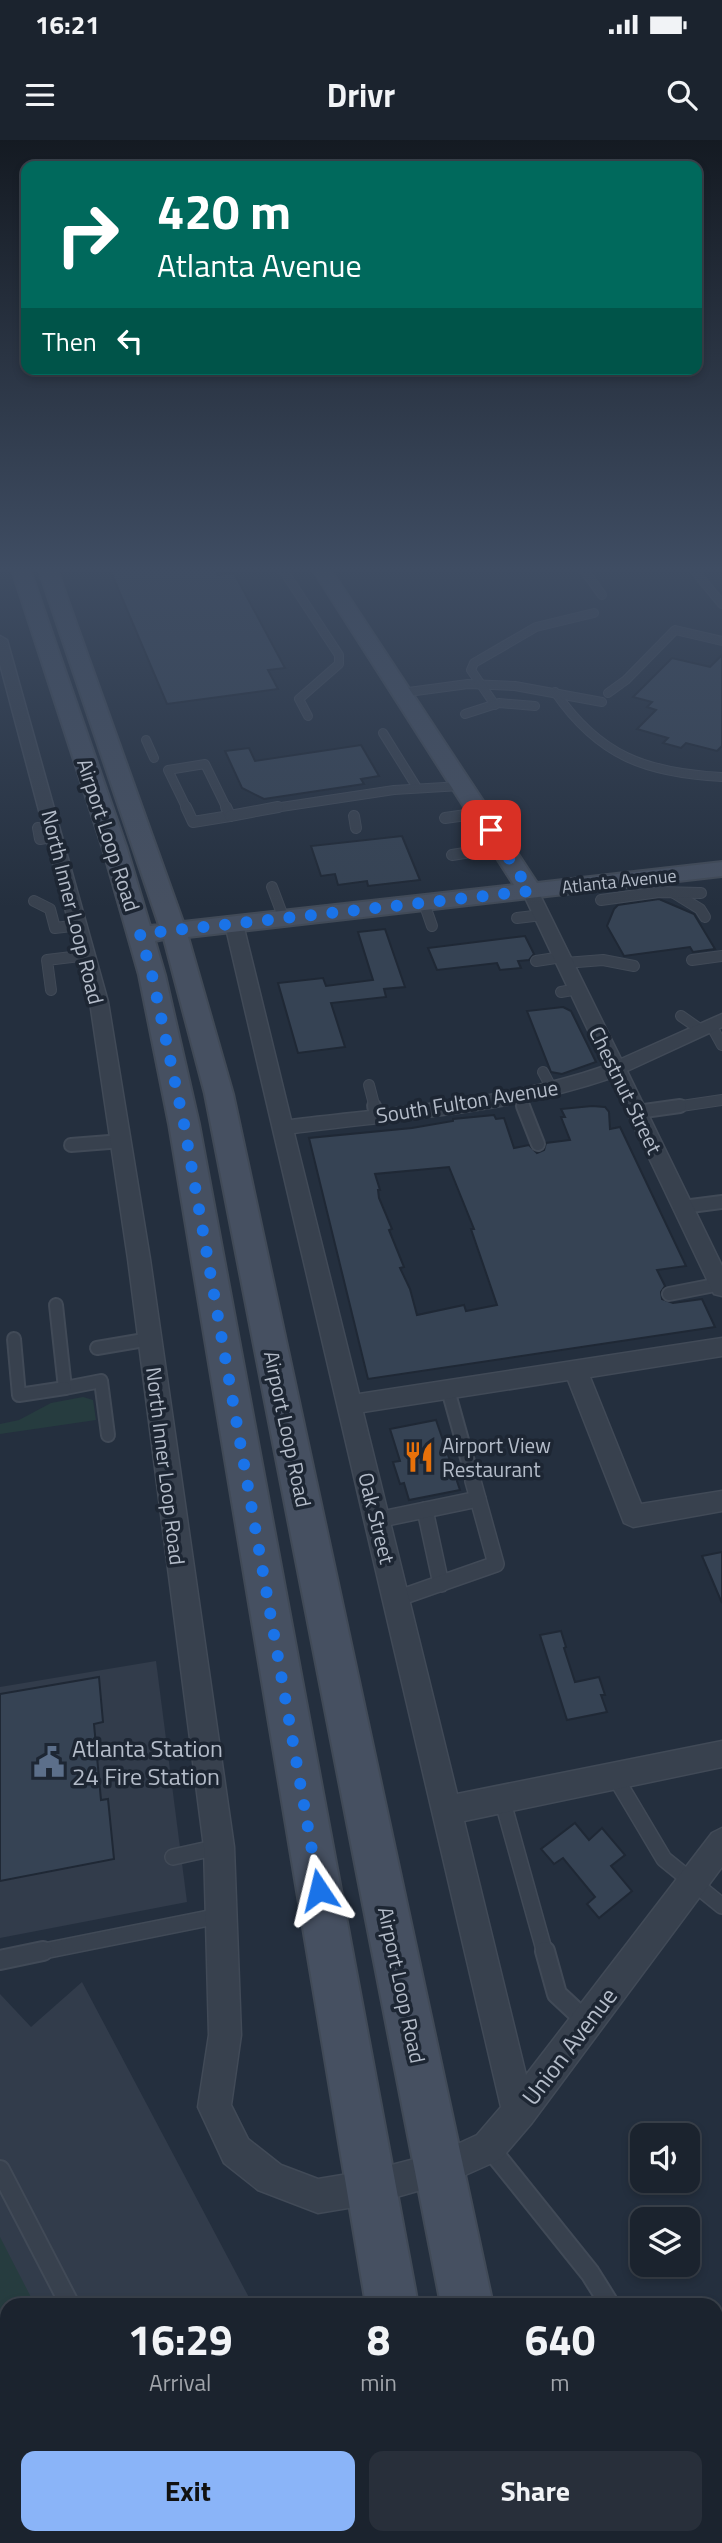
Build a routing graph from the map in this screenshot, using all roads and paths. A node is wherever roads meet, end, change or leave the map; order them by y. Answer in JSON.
{"nodes":[{"id":1,"x":10,"y":682,"type":"edge"},
{"id":2,"x":60,"y":682,"type":"edge"},
{"id":3,"x":82,"y":682,"type":"edge"},
{"id":4,"x":318,"y":682,"type":"edge"},
{"id":5,"x":394,"y":682,"type":"edge"},
{"id":6,"x":479,"y":682,"type":"edge"},
{"id":7,"x":623,"y":682,"type":"edge"},
{"id":8,"x":481,"y":686,"type":"junction"},
{"id":9,"x":555,"y":692,"type":"junction"},
{"id":10,"x":608,"y":693,"type":"dead end"},
{"id":11,"x":403,"y":696,"type":"junction"},
{"id":12,"x":602,"y":702,"type":"dead end"},
{"id":13,"x":495,"y":705,"type":"junction"},
{"id":14,"x":536,"y":706,"type":"dead end"},
{"id":15,"x":465,"y":714,"type":"dead end"},
{"id":16,"x":308,"y":716,"type":"dead end"},
{"id":17,"x":383,"y":733,"type":"dead end"},
{"id":18,"x":146,"y":740,"type":"dead end"},
{"id":19,"x":155,"y":758,"type":"dead end"},
{"id":20,"x":722,"y":777,"type":"edge"},
{"id":21,"x":456,"y":779,"type":"junction"},
{"id":22,"x":416,"y":786,"type":"junction"},
{"id":23,"x":480,"y":813,"type":"junction"},
{"id":24,"x":230,"y":816,"type":"junction"},
{"id":25,"x":354,"y":816,"type":"dead end"},
{"id":26,"x":445,"y":818,"type":"dead end"},
{"id":27,"x":356,"y":828,"type":"dead end"},
{"id":28,"x":502,"y":847,"type":"junction"},
{"id":29,"x":452,"y":855,"type":"dead end"},
{"id":30,"x":722,"y":869,"type":"edge"},
{"id":31,"x":666,"y":884,"type":"junction"},
{"id":32,"x":272,"y":887,"type":"dead end"},
{"id":33,"x":530,"y":891,"type":"junction"},
{"id":34,"x":701,"y":893,"type":"dead end"},
{"id":35,"x":601,"y":900,"type":"dead end"},
{"id":36,"x":34,"y":901,"type":"dead end"},
{"id":37,"x":542,"y":915,"type":"junction"},
{"id":38,"x":705,"y":917,"type":"dead end"},
{"id":39,"x":517,"y":918,"type":"dead end"},
{"id":40,"x":284,"y":919,"type":"junction"},
{"id":41,"x":234,"y":924,"type":"junction"},
{"id":42,"x":80,"y":925,"type":"junction"},
{"id":43,"x":157,"y":932,"type":"junction"},
{"id":44,"x":88,"y":954,"type":"junction"},
{"id":45,"x":722,"y":957,"type":"edge"},
{"id":46,"x":564,"y":960,"type":"junction"},
{"id":47,"x":603,"y":960,"type":"junction"},
{"id":48,"x":692,"y":960,"type":"dead end"},
{"id":49,"x":536,"y":961,"type":"dead end"},
{"id":50,"x":634,"y":966,"type":"dead end"},
{"id":51,"x":608,"y":970,"type":"dead end"},
{"id":52,"x":51,"y":990,"type":"dead end"},
{"id":53,"x":681,"y":1016,"type":"dead end"},
{"id":54,"x":711,"y":1025,"type":"edge"},
{"id":55,"x":722,"y":1045,"type":"edge"},
{"id":56,"x":616,"y":1069,"type":"junction"},
{"id":57,"x":369,"y":1085,"type":"dead end"},
{"id":58,"x":520,"y":1097,"type":"junction"},
{"id":59,"x":722,"y":1100,"type":"edge"},
{"id":60,"x":637,"y":1112,"type":"junction"},
{"id":61,"x":377,"y":1116,"type":"junction"},
{"id":62,"x":283,"y":1128,"type":"junction"},
{"id":63,"x":122,"y":1141,"type":"junction"},
{"id":64,"x":538,"y":1144,"type":"dead end"},
{"id":65,"x":71,"y":1145,"type":"dead end"},
{"id":66,"x":722,"y":1202,"type":"edge"},
{"id":67,"x":683,"y":1207,"type":"junction"},
{"id":68,"x":719,"y":1278,"type":"edge"},
{"id":69,"x":669,"y":1294,"type":"dead end"},
{"id":70,"x":56,"y":1304,"type":"dead end"},
{"id":71,"x":14,"y":1339,"type":"dead end"},
{"id":72,"x":150,"y":1339,"type":"junction"},
{"id":73,"x":722,"y":1347,"type":"edge"},
{"id":74,"x":97,"y":1348,"type":"dead end"},
{"id":75,"x":576,"y":1370,"type":"junction"},
{"id":76,"x":65,"y":1388,"type":"junction"},
{"id":77,"x":449,"y":1390,"type":"junction"},
{"id":78,"x":350,"y":1405,"type":"junction"},
{"id":79,"x":108,"y":1435,"type":"dead end"},
{"id":80,"x":478,"y":1499,"type":"junction"},
{"id":81,"x":722,"y":1501,"type":"edge"},
{"id":82,"x":425,"y":1510,"type":"junction"},
{"id":83,"x":377,"y":1520,"type":"junction"},
{"id":84,"x":440,"y":1584,"type":"junction"},
{"id":85,"x":396,"y":1599,"type":"junction"},
{"id":86,"x":722,"y":1754,"type":"edge"},
{"id":87,"x":614,"y":1775,"type":"junction"},
{"id":88,"x":502,"y":1798,"type":"junction"},
{"id":89,"x":447,"y":1810,"type":"junction"},
{"id":90,"x":722,"y":1843,"type":"edge"},
{"id":91,"x":219,"y":1847,"type":"junction"},
{"id":92,"x":173,"y":1857,"type":"dead end"},
{"id":93,"x":693,"y":1881,"type":"junction"},
{"id":94,"x":722,"y":1906,"type":"edge"},
{"id":95,"x":219,"y":1916,"type":"junction"},
{"id":96,"x":0,"y":1960,"type":"edge"},
{"id":97,"x":587,"y":2022,"type":"junction"},
{"id":98,"x":519,"y":2112,"type":"junction"},
{"id":99,"x":489,"y":2147,"type":"junction"},
{"id":100,"x":440,"y":2169,"type":"junction"},
{"id":101,"x":0,"y":2170,"type":"edge"},
{"id":102,"x":372,"y":2187,"type":"junction"},
{"id":103,"x":66,"y":2298,"type":"edge"},
{"id":104,"x":391,"y":2298,"type":"edge"},
{"id":105,"x":466,"y":2298,"type":"edge"},
{"id":106,"x":606,"y":2298,"type":"edge"}],
"edges":[{"from":1,"to":42,"type":"street","name":"North Inner Loop Road"},
{"from":2,"to":43,"type":"main road","name":"Airport Loop Road"},
{"from":3,"to":43,"type":"main road","name":"Airport Loop Road"},
{"from":4,"to":16,"type":"lane"},
{"from":5,"to":11,"type":"main road"},
{"from":6,"to":8,"type":"lane"},
{"from":7,"to":10,"type":"lane"},
{"from":8,"to":9,"type":"lane"},
{"from":8,"to":11,"type":"lane"},
{"from":8,"to":13,"type":"lane"},
{"from":9,"to":12,"type":"lane"},
{"from":9,"to":20,"type":"lane"},
{"from":11,"to":21,"type":"main road"},
{"from":13,"to":14,"type":"lane"},
{"from":13,"to":15,"type":"lane"},
{"from":17,"to":22,"type":"lane"},
{"from":18,"to":19,"type":"lane"},
{"from":21,"to":22,"type":"lane"},
{"from":21,"to":22,"type":"lane"},
{"from":21,"to":23,"type":"main road"},
{"from":22,"to":24,"type":"lane"},
{"from":23,"to":26,"type":"lane"},
{"from":23,"to":28,"type":"main road"},
{"from":24,"to":24,"type":"lane"},
{"from":25,"to":27,"type":"lane"},
{"from":28,"to":29,"type":"lane"},
{"from":28,"to":33,"type":"main road"},
{"from":30,"to":31,"type":"main road","name":"Atlanta Avenue"},
{"from":31,"to":33,"type":"main road","name":"Atlanta Avenue"},
{"from":31,"to":34,"type":"lane"},
{"from":31,"to":35,"type":"lane"},
{"from":31,"to":38,"type":"lane"},
{"from":32,"to":40,"type":"lane"},
{"from":33,"to":37,"type":"street","name":"Chestnut Street"},
{"from":33,"to":40,"type":"main road","name":"Atlanta Avenue"},
{"from":36,"to":42,"type":"lane"},
{"from":37,"to":39,"type":"lane"},
{"from":37,"to":46,"type":"street","name":"Chestnut Street"},
{"from":40,"to":41,"type":"main road","name":"Atlanta Avenue"},
{"from":41,"to":43,"type":"main road","name":"Atlanta Avenue"},
{"from":41,"to":62,"type":"street","name":"Oak Street"},
{"from":42,"to":44,"type":"street","name":"North Inner Loop Road"},
{"from":43,"to":100,"type":"main road","name":"Airport Loop Road"},
{"from":43,"to":102,"type":"main road","name":"Airport Loop Road"},
{"from":44,"to":52,"type":"lane"},
{"from":44,"to":63,"type":"street","name":"North Inner Loop Road"},
{"from":45,"to":48,"type":"lane"},
{"from":46,"to":47,"type":"lane"},
{"from":46,"to":49,"type":"lane"},
{"from":46,"to":56,"type":"street","name":"Chestnut Street"},
{"from":47,"to":50,"type":"lane"},
{"from":47,"to":51,"type":"lane"},
{"from":53,"to":54,"type":"lane"},
{"from":54,"to":55,"type":"lane"},
{"from":54,"to":56,"type":"street","name":"South Fulton Avenue"},
{"from":56,"to":58,"type":"street","name":"South Fulton Avenue"},
{"from":56,"to":60,"type":"street","name":"Chestnut Street"},
{"from":57,"to":61,"type":"lane"},
{"from":58,"to":61,"type":"street","name":"South Fulton Avenue"},
{"from":58,"to":64,"type":"lane"},
{"from":59,"to":60,"type":"lane"},
{"from":60,"to":67,"type":"street","name":"Chestnut Street"},
{"from":61,"to":62,"type":"street","name":"South Fulton Avenue"},
{"from":62,"to":78,"type":"street","name":"Oak Street"},
{"from":63,"to":65,"type":"lane"},
{"from":63,"to":72,"type":"street","name":"North Inner Loop Road"},
{"from":66,"to":67,"type":"lane"},
{"from":67,"to":68,"type":"street","name":"Chestnut Street"},
{"from":68,"to":69,"type":"lane"},
{"from":70,"to":76,"type":"lane"},
{"from":71,"to":76,"type":"lane"},
{"from":72,"to":74,"type":"lane"},
{"from":72,"to":91,"type":"street","name":"North Inner Loop Road"},
{"from":73,"to":75,"type":"street"},
{"from":75,"to":77,"type":"street"},
{"from":75,"to":81,"type":"street"},
{"from":76,"to":79,"type":"lane"},
{"from":77,"to":78,"type":"street"},
{"from":77,"to":80,"type":"lane"},
{"from":78,"to":83,"type":"street","name":"Oak Street"},
{"from":80,"to":82,"type":"lane"},
{"from":80,"to":84,"type":"lane"},
{"from":82,"to":83,"type":"lane"},
{"from":82,"to":84,"type":"lane"},
{"from":83,"to":85,"type":"street","name":"Oak Street"},
{"from":84,"to":85,"type":"lane"},
{"from":85,"to":89,"type":"street","name":"Oak Street"},
{"from":86,"to":87,"type":"street"},
{"from":87,"to":88,"type":"street"},
{"from":87,"to":93,"type":"lane"},
{"from":88,"to":89,"type":"street"},
{"from":88,"to":97,"type":"lane"},
{"from":89,"to":98,"type":"street","name":"Oak Street"},
{"from":90,"to":93,"type":"street","name":"Union Avenue"},
{"from":91,"to":92,"type":"lane"},
{"from":91,"to":95,"type":"street","name":"North Inner Loop Road"},
{"from":93,"to":94,"type":"lane"},
{"from":93,"to":97,"type":"street","name":"Union Avenue"},
{"from":95,"to":96,"type":"lane"},
{"from":95,"to":102,"type":"street","name":"North Inner Loop Road"},
{"from":97,"to":98,"type":"street","name":"Union Avenue"},
{"from":98,"to":99,"type":"street","name":"Union Avenue"},
{"from":99,"to":100,"type":"street","name":"Union Avenue"},
{"from":99,"to":106,"type":"lane"},
{"from":100,"to":102,"type":"street","name":"Union Avenue"},
{"from":100,"to":105,"type":"main road","name":"Airport Loop Road"},
{"from":101,"to":103,"type":"lane"},
{"from":102,"to":104,"type":"main road","name":"Airport Loop Road"}]}
